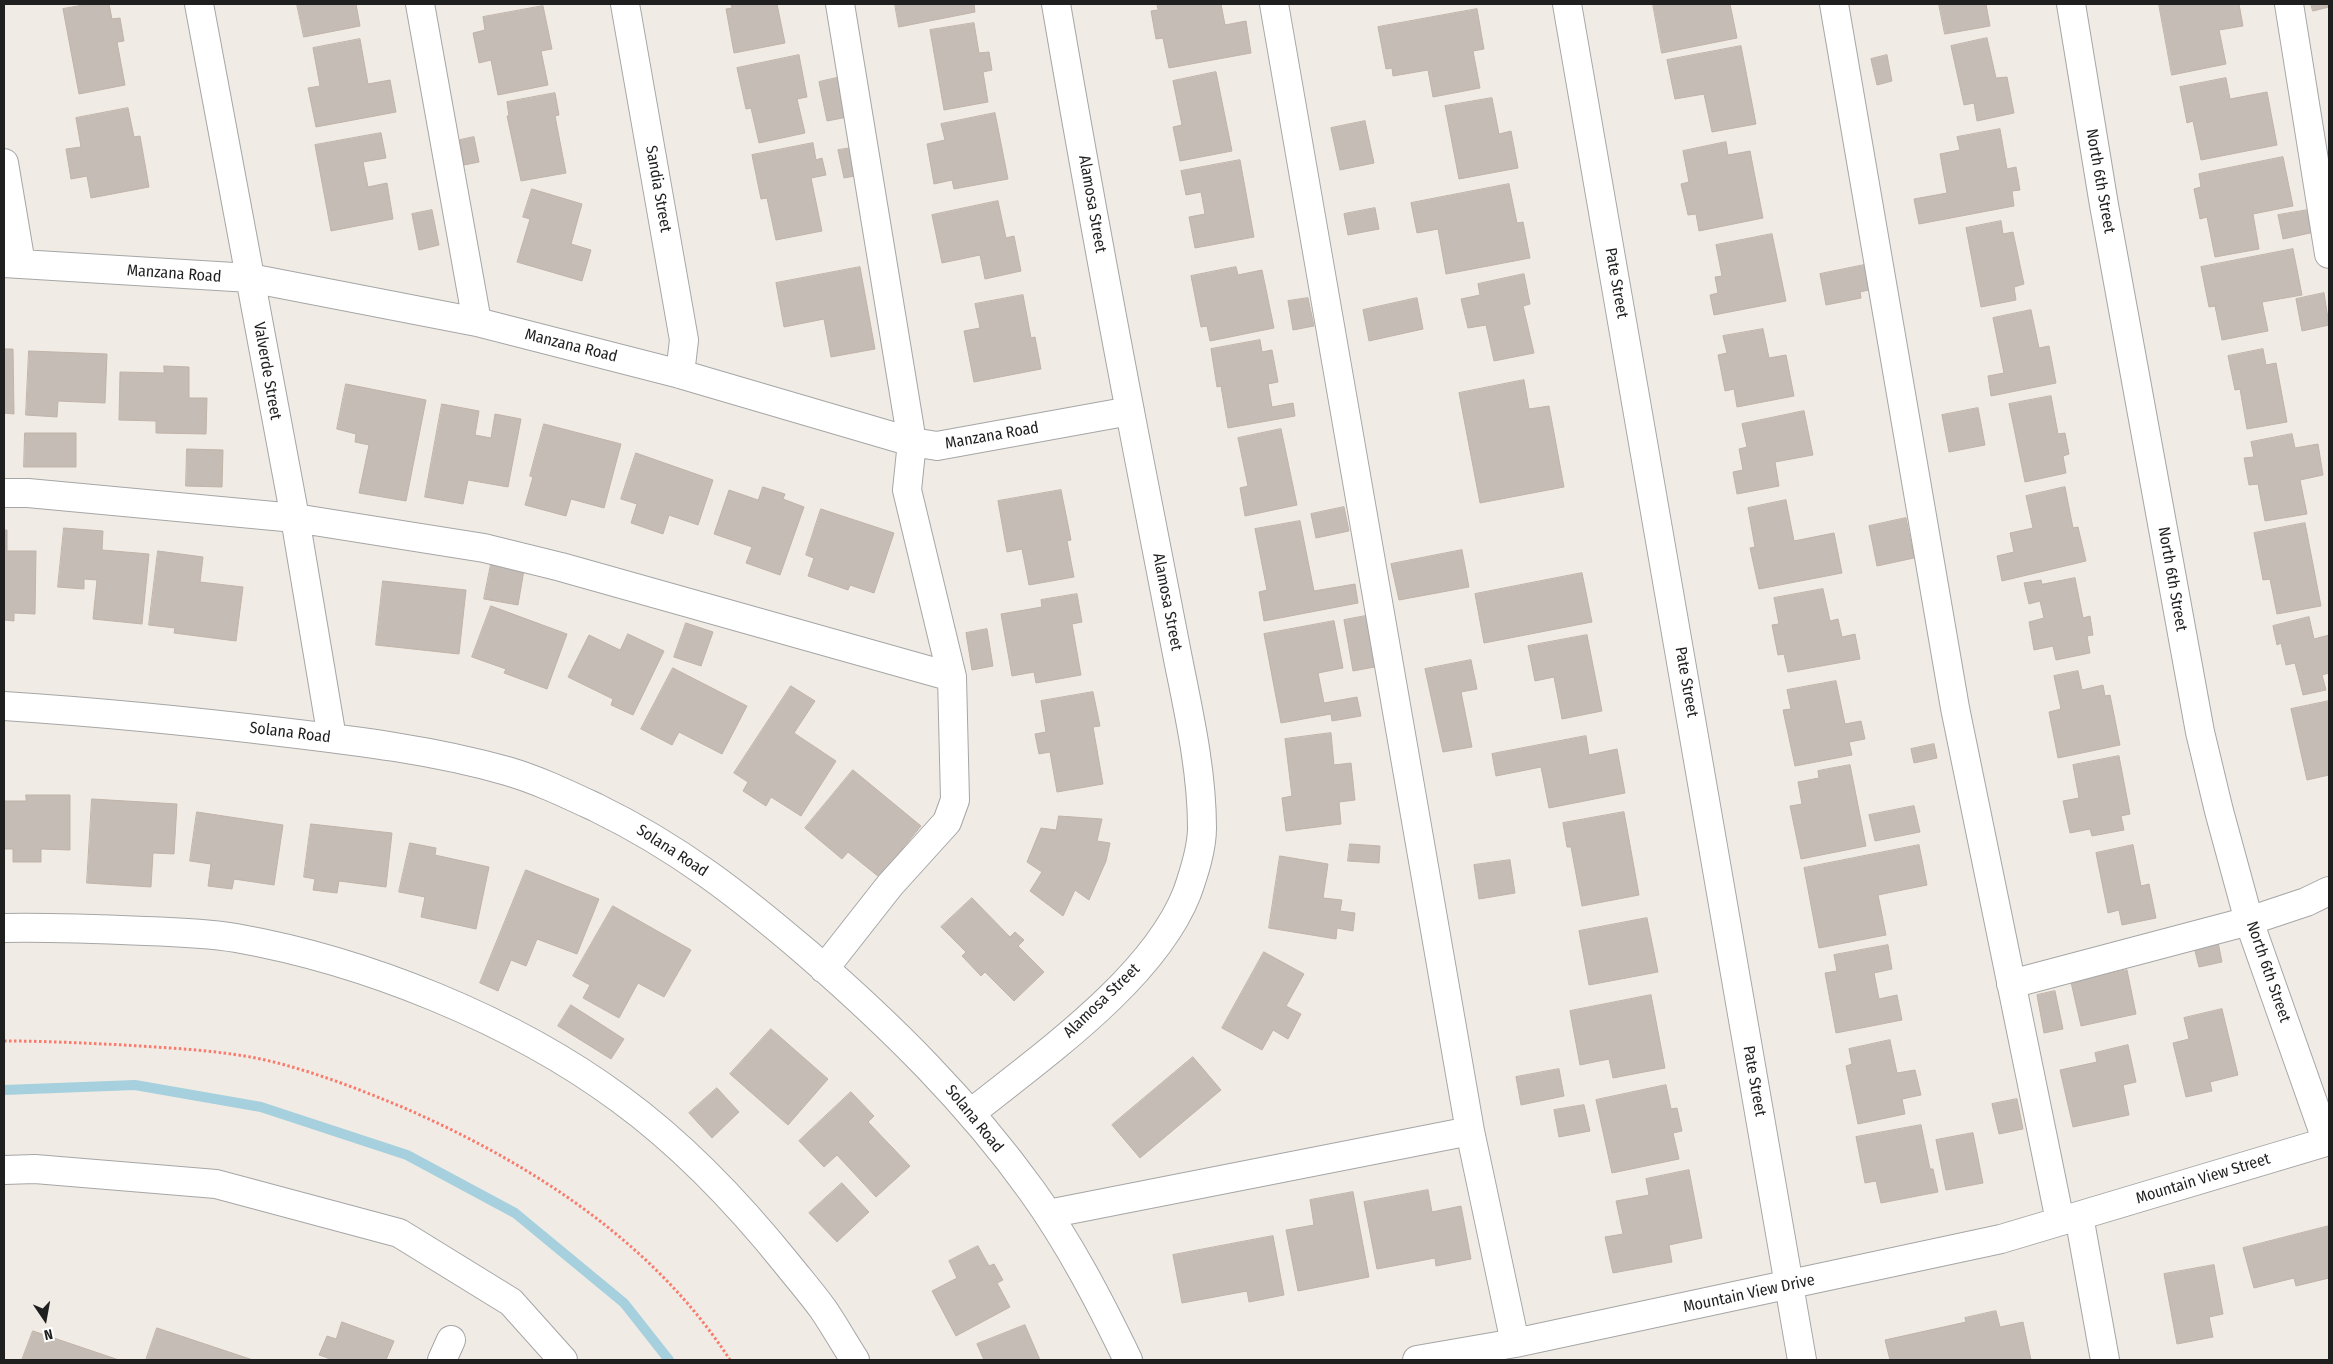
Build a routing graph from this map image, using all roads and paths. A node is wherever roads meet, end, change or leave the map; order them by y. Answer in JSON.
{"nodes":[{"id":1,"x":199,"y":4,"type":"edge"},
{"id":2,"x":420,"y":4,"type":"edge"},
{"id":3,"x":625,"y":4,"type":"edge"},
{"id":4,"x":840,"y":4,"type":"edge"},
{"id":5,"x":1056,"y":4,"type":"edge"},
{"id":6,"x":1274,"y":4,"type":"edge"},
{"id":7,"x":1567,"y":4,"type":"edge"},
{"id":8,"x":1834,"y":4,"type":"edge"},
{"id":9,"x":2071,"y":4,"type":"edge"},
{"id":10,"x":2289,"y":4,"type":"edge"},
{"id":11,"x":4,"y":164,"type":"edge"},
{"id":12,"x":2329,"y":254,"type":"edge"},
{"id":13,"x":12,"y":264,"type":"edge"},
{"id":14,"x":250,"y":278,"type":"junction"},
{"id":15,"x":477,"y":322,"type":"junction"},
{"id":16,"x":680,"y":374,"type":"junction"},
{"id":17,"x":1130,"y":411,"type":"junction"},
{"id":18,"x":912,"y":442,"type":"junction"},
{"id":19,"x":4,"y":493,"type":"edge"},
{"id":20,"x":295,"y":518,"type":"junction"},
{"id":21,"x":952,"y":677,"type":"junction"},
{"id":22,"x":4,"y":706,"type":"edge"},
{"id":23,"x":332,"y":738,"type":"junction"},
{"id":24,"x":2329,"y":891,"type":"edge"},
{"id":25,"x":2249,"y":921,"type":"junction"},
{"id":26,"x":4,"y":928,"type":"edge"},
{"id":27,"x":824,"y":969,"type":"junction"},
{"id":28,"x":2011,"y":984,"type":"junction"},
{"id":29,"x":4,"y":1041,"type":"edge"},
{"id":30,"x":971,"y":1113,"type":"junction"},
{"id":31,"x":1470,"y":1131,"type":"junction"},
{"id":32,"x":2328,"y":1141,"type":"edge"},
{"id":33,"x":4,"y":1170,"type":"edge"},
{"id":34,"x":1048,"y":1214,"type":"junction"},
{"id":35,"x":2070,"y":1218,"type":"junction"},
{"id":36,"x":1789,"y":1285,"type":"junction"},
{"id":37,"x":1515,"y":1343,"type":"junction"},
{"id":38,"x":563,"y":1360,"type":"edge"},
{"id":39,"x":730,"y":1360,"type":"edge"},
{"id":40,"x":855,"y":1360,"type":"edge"},
{"id":41,"x":1128,"y":1360,"type":"edge"},
{"id":42,"x":1417,"y":1360,"type":"edge"},
{"id":43,"x":1802,"y":1360,"type":"edge"},
{"id":44,"x":2105,"y":1360,"type":"edge"}],
"edges":[{"from":1,"to":14,"type":"street","name":"Valverde Street"},
{"from":2,"to":15,"type":"street"},
{"from":3,"to":16,"type":"street","name":"Sandia Street"},
{"from":4,"to":18,"type":"street"},
{"from":5,"to":17,"type":"street","name":"Alamosa Street"},
{"from":6,"to":31,"type":"street"},
{"from":7,"to":36,"type":"street","name":"Pate Street"},
{"from":8,"to":28,"type":"street"},
{"from":9,"to":25,"type":"street","name":"North 6th Street"},
{"from":10,"to":12,"type":"street"},
{"from":11,"to":13,"type":"street"},
{"from":13,"to":14,"type":"street","name":"Manzana Road"},
{"from":14,"to":15,"type":"street","name":"Manzana Road"},
{"from":14,"to":20,"type":"street","name":"Valverde Street"},
{"from":15,"to":16,"type":"street","name":"Manzana Road"},
{"from":16,"to":18,"type":"street","name":"Manzana Road"},
{"from":17,"to":18,"type":"street","name":"Manzana Road"},
{"from":17,"to":30,"type":"street","name":"Alamosa Street"},
{"from":18,"to":21,"type":"street"},
{"from":19,"to":20,"type":"street"},
{"from":20,"to":21,"type":"street"},
{"from":20,"to":23,"type":"street","name":"Valverde Street"},
{"from":21,"to":27,"type":"street"},
{"from":22,"to":23,"type":"street","name":"Solana Road"},
{"from":23,"to":27,"type":"street","name":"Solana Road"},
{"from":24,"to":25,"type":"street"},
{"from":25,"to":28,"type":"street"},
{"from":25,"to":32,"type":"street","name":"North 6th Street"},
{"from":26,"to":40,"type":"street"},
{"from":27,"to":30,"type":"street","name":"Solana Road"},
{"from":28,"to":35,"type":"street"},
{"from":29,"to":39,"type":"path"},
{"from":30,"to":34,"type":"street","name":"Solana Road"},
{"from":31,"to":34,"type":"street"},
{"from":31,"to":37,"type":"street"},
{"from":32,"to":35,"type":"street","name":"Mountain View Street"},
{"from":33,"to":38,"type":"street"},
{"from":34,"to":41,"type":"street","name":"Solana Road"},
{"from":35,"to":36,"type":"street","name":"Mountain View Drive"},
{"from":35,"to":44,"type":"street"},
{"from":36,"to":37,"type":"street","name":"Mountain View Drive"},
{"from":36,"to":43,"type":"street","name":"Pate Street"},
{"from":37,"to":42,"type":"street","name":"Mountain View Drive"}]}
